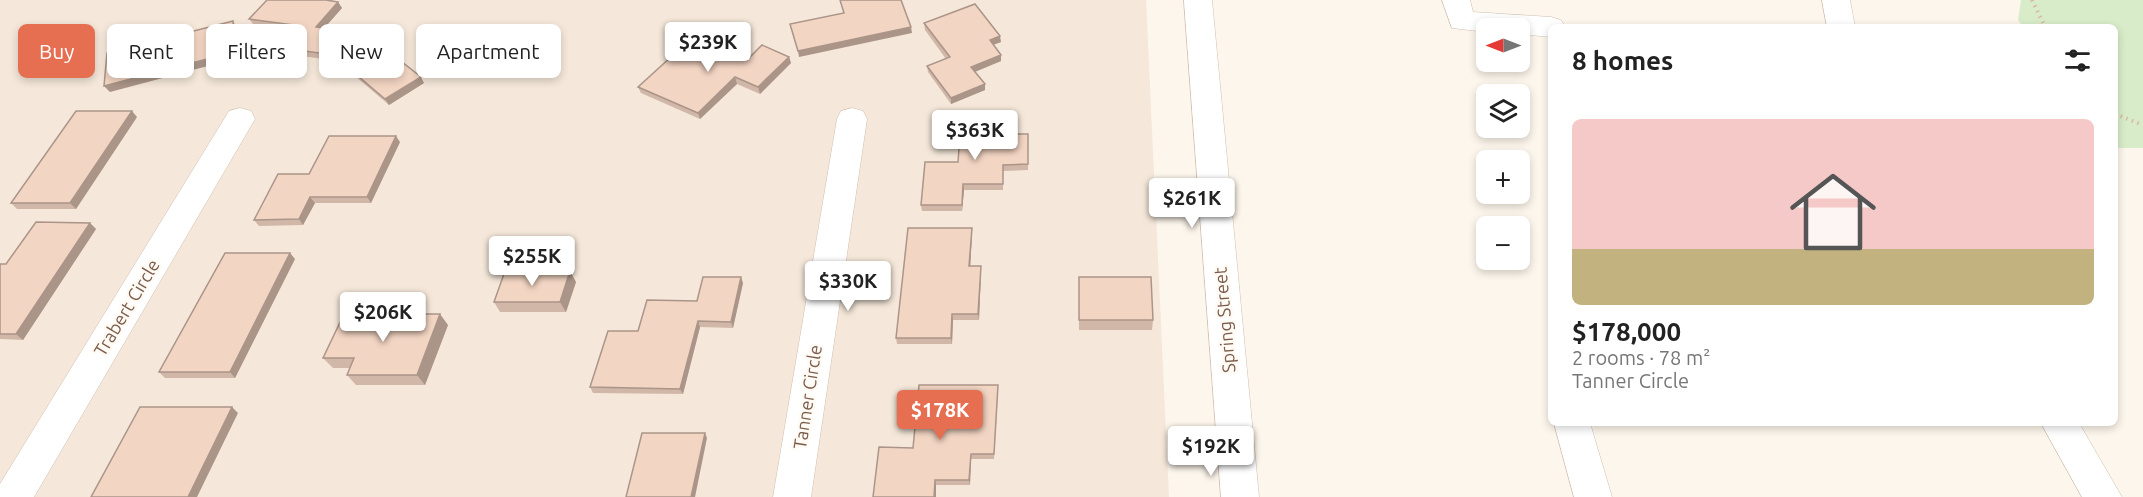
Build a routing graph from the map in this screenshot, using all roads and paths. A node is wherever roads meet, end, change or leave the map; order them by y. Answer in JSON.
{"nodes":[{"id":1,"x":1198,"y":0,"type":"edge"},
{"id":2,"x":1456,"y":0,"type":"edge"},
{"id":3,"x":1836,"y":0,"type":"edge"},
{"id":4,"x":2032,"y":0,"type":"edge"},
{"id":5,"x":1840,"y":24,"type":"edge"},
{"id":6,"x":2044,"y":24,"type":"edge"},
{"id":7,"x":1548,"y":27,"type":"edge"},
{"id":8,"x":2118,"y":115,"type":"edge"},
{"id":9,"x":240,"y":119,"type":"dead end"},
{"id":10,"x":852,"y":119,"type":"dead end"},
{"id":11,"x":2143,"y":125,"type":"edge"},
{"id":12,"x":1573,"y":426,"type":"edge"},
{"id":13,"x":2061,"y":426,"type":"edge"},
{"id":14,"x":14,"y":497,"type":"edge"},
{"id":15,"x":792,"y":497,"type":"edge"},
{"id":16,"x":1240,"y":497,"type":"edge"},
{"id":17,"x":1593,"y":497,"type":"edge"},
{"id":18,"x":2103,"y":497,"type":"edge"}],
"edges":[{"from":1,"to":16,"type":"street","name":"Spring Street"},
{"from":2,"to":7,"type":"street"},
{"from":3,"to":5,"type":"street"},
{"from":4,"to":6,"type":"path"},
{"from":8,"to":11,"type":"path"},
{"from":9,"to":14,"type":"street","name":"Trabert Circle"},
{"from":10,"to":15,"type":"street","name":"Tanner Circle"},
{"from":12,"to":17,"type":"street"},
{"from":13,"to":18,"type":"street"}]}
